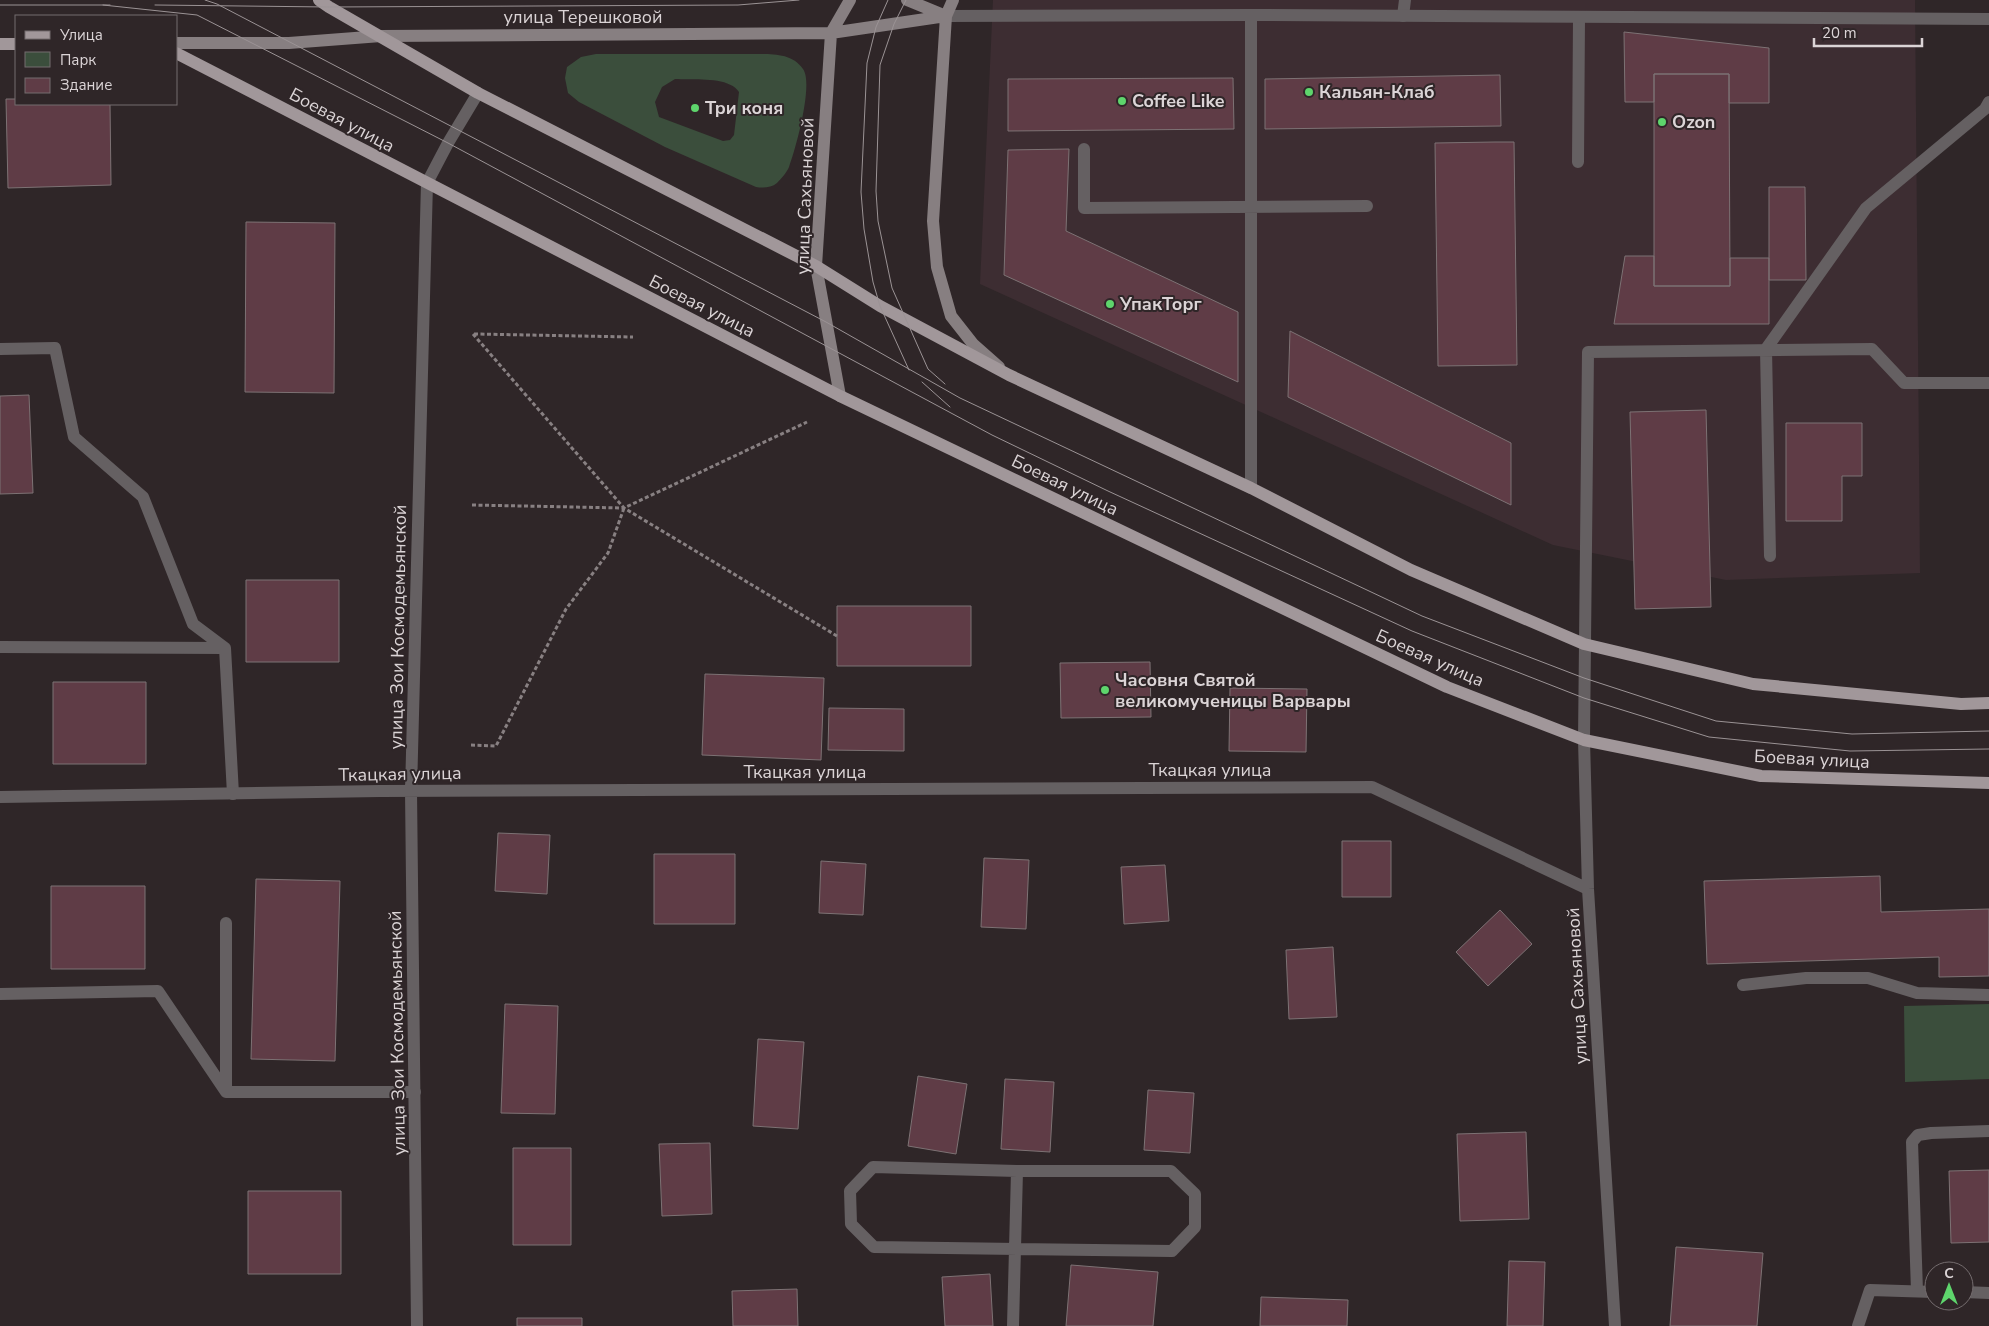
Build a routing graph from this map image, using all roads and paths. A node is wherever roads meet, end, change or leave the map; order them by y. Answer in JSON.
{"nodes":[{"id":1,"x":319,"y":0,"type":"edge"},
{"id":2,"x":850,"y":0,"type":"edge"},
{"id":3,"x":907,"y":0,"type":"edge"},
{"id":4,"x":953,"y":0,"type":"edge"},
{"id":5,"x":1404,"y":0,"type":"edge"},
{"id":6,"x":1250,"y":15,"type":"junction"},
{"id":7,"x":946,"y":16,"type":"junction"},
{"id":8,"x":1403,"y":16,"type":"junction"},
{"id":9,"x":1579,"y":18,"type":"junction"},
{"id":10,"x":1989,"y":19,"type":"edge"},
{"id":11,"x":831,"y":33,"type":"junction"},
{"id":12,"x":381,"y":36,"type":"junction"},
{"id":13,"x":178,"y":43,"type":"edge"},
{"id":14,"x":0,"y":44,"type":"edge"},
{"id":15,"x":15,"y":44,"type":"edge"},
{"id":16,"x":178,"y":54,"type":"edge"},
{"id":17,"x":478,"y":93,"type":"junction"},
{"id":18,"x":1989,"y":102,"type":"edge"},
{"id":19,"x":1084,"y":149,"type":"dead end"},
{"id":20,"x":1578,"y":162,"type":"dead end"},
{"id":21,"x":427,"y":184,"type":"junction"},
{"id":22,"x":1250,"y":206,"type":"junction"},
{"id":23,"x":1367,"y":206,"type":"dead end"},
{"id":24,"x":816,"y":266,"type":"junction"},
{"id":25,"x":633,"y":337,"type":"dead end"},
{"id":26,"x":0,"y":349,"type":"edge"},
{"id":27,"x":1766,"y":350,"type":"junction"},
{"id":28,"x":1009,"y":375,"type":"junction"},
{"id":29,"x":1989,"y":383,"type":"edge"},
{"id":30,"x":840,"y":396,"type":"junction"},
{"id":31,"x":807,"y":422,"type":"dead end"},
{"id":32,"x":1250,"y":488,"type":"junction"},
{"id":33,"x":472,"y":505,"type":"dead end"},
{"id":34,"x":624,"y":508,"type":"junction"},
{"id":35,"x":1770,"y":556,"type":"dead end"},
{"id":36,"x":837,"y":636,"type":"dead end"},
{"id":37,"x":1584,"y":644,"type":"junction"},
{"id":38,"x":0,"y":646,"type":"edge"},
{"id":39,"x":225,"y":648,"type":"junction"},
{"id":40,"x":1989,"y":703,"type":"edge"},
{"id":41,"x":1584,"y":740,"type":"junction"},
{"id":42,"x":471,"y":745,"type":"dead end"},
{"id":43,"x":1989,"y":783,"type":"edge"},
{"id":44,"x":412,"y":791,"type":"junction"},
{"id":45,"x":233,"y":794,"type":"junction"},
{"id":46,"x":0,"y":797,"type":"edge"},
{"id":47,"x":1588,"y":890,"type":"junction"},
{"id":48,"x":226,"y":923,"type":"dead end"},
{"id":49,"x":1743,"y":985,"type":"dead end"},
{"id":50,"x":0,"y":994,"type":"edge"},
{"id":51,"x":1989,"y":995,"type":"edge"},
{"id":52,"x":226,"y":1092,"type":"junction"},
{"id":53,"x":415,"y":1092,"type":"junction"},
{"id":54,"x":1989,"y":1131,"type":"edge"},
{"id":55,"x":1017,"y":1171,"type":"junction"},
{"id":56,"x":1015,"y":1249,"type":"junction"},
{"id":57,"x":1917,"y":1291,"type":"junction"},
{"id":58,"x":1924,"y":1291,"type":"edge"},
{"id":59,"x":1974,"y":1292,"type":"edge"},
{"id":60,"x":1989,"y":1293,"type":"edge"},
{"id":61,"x":417,"y":1326,"type":"edge"},
{"id":62,"x":1013,"y":1326,"type":"edge"},
{"id":63,"x":1615,"y":1326,"type":"edge"},
{"id":64,"x":1858,"y":1326,"type":"edge"}],
"edges":[{"from":1,"to":12,"type":"main road"},
{"from":2,"to":11,"type":"main road","name":"улица Сахьяновой"},
{"from":3,"to":7,"type":"main road"},
{"from":4,"to":7,"type":"main road"},
{"from":5,"to":8,"type":"street"},
{"from":6,"to":7,"type":"street"},
{"from":6,"to":8,"type":"street"},
{"from":6,"to":22,"type":"street"},
{"from":7,"to":11,"type":"main road","name":"улица Терешковой"},
{"from":7,"to":28,"type":"main road"},
{"from":8,"to":9,"type":"street"},
{"from":9,"to":10,"type":"street"},
{"from":9,"to":20,"type":"street"},
{"from":11,"to":12,"type":"main road","name":"улица Терешковой"},
{"from":11,"to":24,"type":"main road","name":"улица Сахьяновой"},
{"from":12,"to":13,"type":"main road","name":"улица Терешковой"},
{"from":12,"to":17,"type":"main road"},
{"from":14,"to":15,"type":"main road"},
{"from":16,"to":21,"type":"main road","name":"Боевая улица"},
{"from":17,"to":21,"type":"street","name":"улица Зои Космодемьянской"},
{"from":17,"to":24,"type":"main road"},
{"from":18,"to":27,"type":"street"},
{"from":19,"to":22,"type":"street"},
{"from":21,"to":30,"type":"main road","name":"Боевая улица"},
{"from":21,"to":44,"type":"street","name":"улица Зои Космодемьянской"},
{"from":22,"to":23,"type":"street"},
{"from":22,"to":32,"type":"street"},
{"from":24,"to":28,"type":"main road"},
{"from":24,"to":30,"type":"main road","name":"улица Сахьяновой"},
{"from":25,"to":34,"type":"path"},
{"from":26,"to":39,"type":"street"},
{"from":27,"to":29,"type":"street"},
{"from":27,"to":35,"type":"street"},
{"from":27,"to":37,"type":"street","name":"улица Сахьяновой"},
{"from":28,"to":32,"type":"main road"},
{"from":30,"to":41,"type":"main road","name":"Боевая улица"},
{"from":31,"to":34,"type":"path"},
{"from":32,"to":37,"type":"main road"},
{"from":33,"to":34,"type":"path"},
{"from":34,"to":36,"type":"path"},
{"from":34,"to":42,"type":"path"},
{"from":37,"to":40,"type":"main road"},
{"from":37,"to":41,"type":"street","name":"улица Сахьяновой"},
{"from":38,"to":39,"type":"street"},
{"from":39,"to":45,"type":"street"},
{"from":41,"to":43,"type":"main road","name":"Боевая улица"},
{"from":41,"to":47,"type":"street","name":"улица Сахьяновой"},
{"from":44,"to":45,"type":"street","name":"Ткацкая улица"},
{"from":44,"to":47,"type":"street","name":"Ткацкая улица"},
{"from":44,"to":53,"type":"street","name":"улица Зои Космодемьянской"},
{"from":45,"to":46,"type":"street","name":"Ткацкая улица"},
{"from":47,"to":63,"type":"street","name":"улица Сахьяновой"},
{"from":48,"to":52,"type":"street"},
{"from":49,"to":51,"type":"street"},
{"from":50,"to":52,"type":"street"},
{"from":52,"to":53,"type":"street"},
{"from":53,"to":61,"type":"street","name":"улица Зои Космодемьянской"},
{"from":54,"to":57,"type":"street"},
{"from":55,"to":56,"type":"street"},
{"from":55,"to":56,"type":"street"},
{"from":55,"to":56,"type":"street"},
{"from":56,"to":62,"type":"street"},
{"from":57,"to":58,"type":"street"},
{"from":57,"to":64,"type":"street"},
{"from":59,"to":60,"type":"street"}]}
